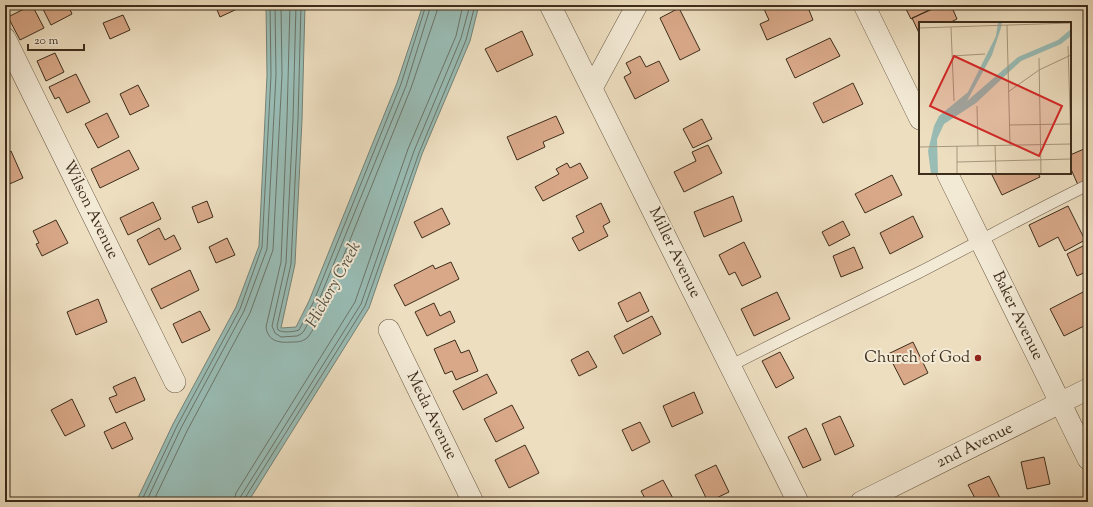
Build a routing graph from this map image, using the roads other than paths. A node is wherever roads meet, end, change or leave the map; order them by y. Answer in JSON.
{"nodes":[{"id":1,"x":550,"y":5,"type":"edge"},
{"id":2,"x":637,"y":5,"type":"edge"},
{"id":3,"x":864,"y":5,"type":"edge"},
{"id":4,"x":5,"y":38,"type":"edge"},
{"id":5,"x":592,"y":88,"type":"junction"},
{"id":6,"x":919,"y":117,"type":"edge"},
{"id":7,"x":947,"y":174,"type":"edge"},
{"id":8,"x":1088,"y":186,"type":"edge"},
{"id":9,"x":980,"y":240,"type":"junction"},
{"id":10,"x":389,"y":330,"type":"dead end"},
{"id":11,"x":730,"y":366,"type":"junction"},
{"id":12,"x":175,"y":382,"type":"dead end"},
{"id":13,"x":1088,"y":389,"type":"edge"},
{"id":14,"x":1060,"y":403,"type":"junction"},
{"id":15,"x":1088,"y":459,"type":"edge"},
{"id":16,"x":473,"y":502,"type":"edge"},
{"id":17,"x":798,"y":502,"type":"edge"},
{"id":18,"x":861,"y":502,"type":"edge"}],
"edges":[{"from":1,"to":5,"type":"street","name":"Miller Avenue"},
{"from":2,"to":5,"type":"street"},
{"from":3,"to":6,"type":"street"},
{"from":4,"to":12,"type":"street","name":"Wilson Avenue"},
{"from":5,"to":11,"type":"street","name":"Miller Avenue"},
{"from":7,"to":9,"type":"street","name":"Baker Avenue"},
{"from":8,"to":9,"type":"lane"},
{"from":9,"to":11,"type":"lane"},
{"from":9,"to":14,"type":"street","name":"Baker Avenue"},
{"from":10,"to":16,"type":"street","name":"Meda Avenue"},
{"from":11,"to":17,"type":"street","name":"Miller Avenue"},
{"from":13,"to":14,"type":"street","name":"2nd Avenue"},
{"from":14,"to":15,"type":"street","name":"Baker Avenue"},
{"from":14,"to":18,"type":"street","name":"2nd Avenue"}]}
